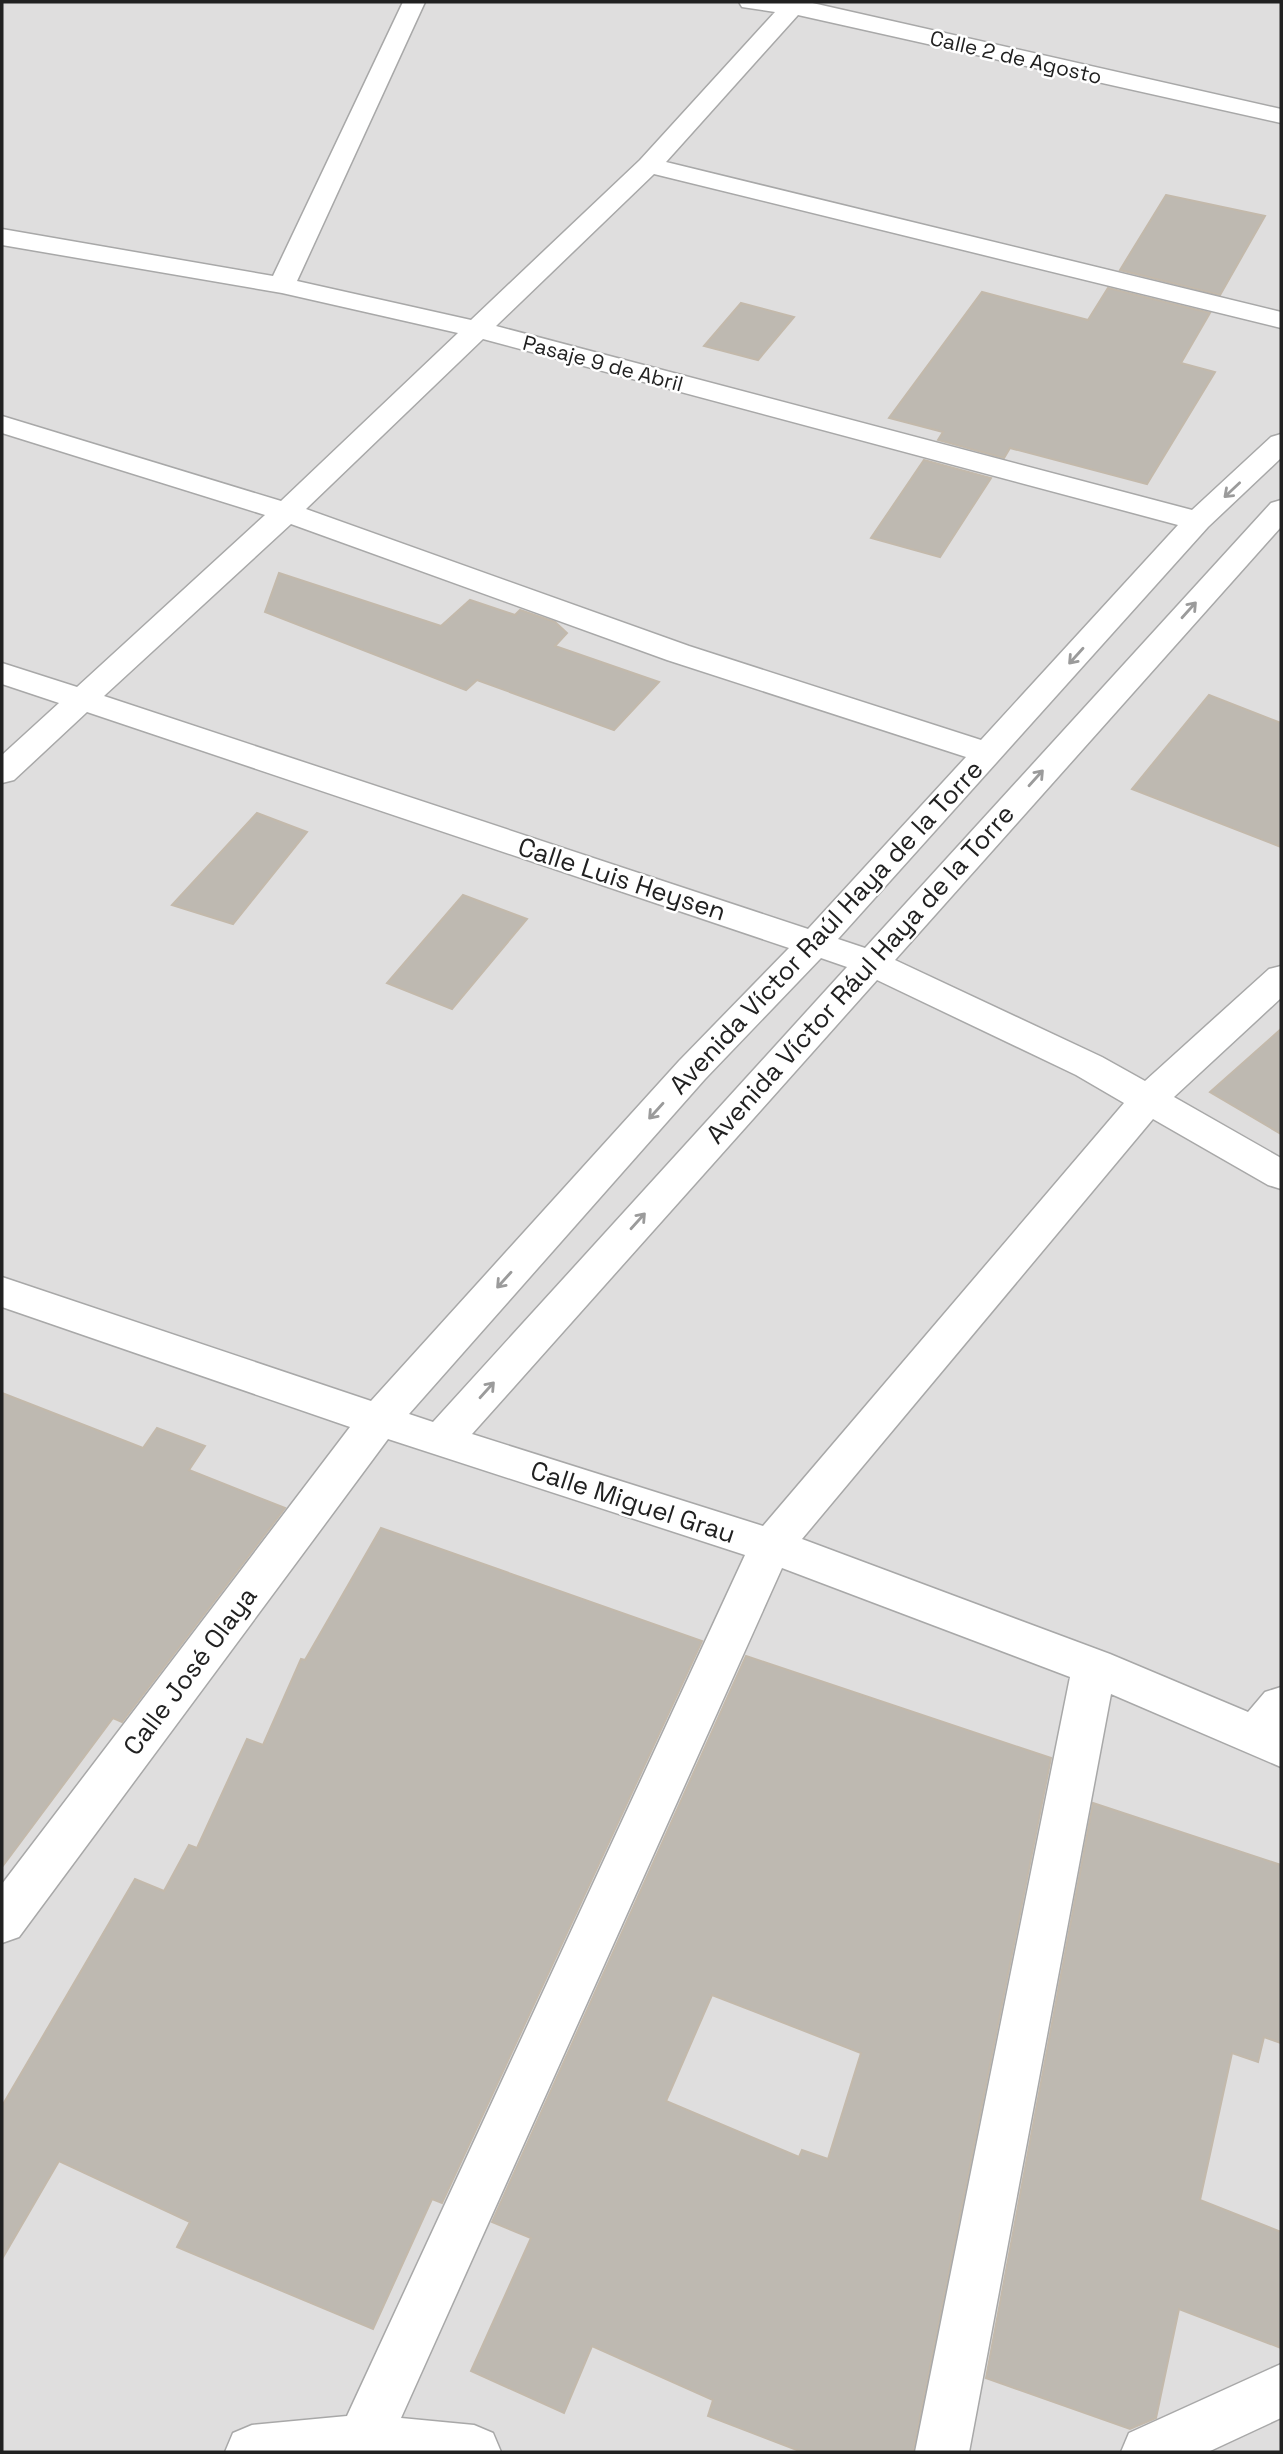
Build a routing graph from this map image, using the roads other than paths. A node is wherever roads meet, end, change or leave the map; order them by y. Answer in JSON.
{"nodes":[{"id":1,"x":414,"y":2,"type":"edge"},
{"id":2,"x":750,"y":2,"type":"edge"},
{"id":3,"x":795,"y":5,"type":"edge"},
{"id":4,"x":1281,"y":117,"type":"edge"},
{"id":5,"x":649,"y":165,"type":"junction"},
{"id":6,"x":2,"y":237,"type":"edge"},
{"id":7,"x":282,"y":285,"type":"junction"},
{"id":8,"x":1281,"y":320,"type":"edge"},
{"id":9,"x":476,"y":329,"type":"junction"},
{"id":10,"x":2,"y":424,"type":"edge"},
{"id":11,"x":1281,"y":443,"type":"edge"},
{"id":12,"x":1281,"y":509,"type":"edge"},
{"id":13,"x":286,"y":512,"type":"junction"},
{"id":14,"x":1198,"y":521,"type":"junction"},
{"id":15,"x":2,"y":673,"type":"edge"},
{"id":16,"x":81,"y":699,"type":"junction"},
{"id":17,"x":988,"y":753,"type":"junction"},
{"id":18,"x":2,"y":773,"type":"edge"},
{"id":19,"x":815,"y":943,"type":"junction"},
{"id":20,"x":869,"y":962,"type":"junction"},
{"id":21,"x":1281,"y":978,"type":"edge"},
{"id":22,"x":1147,"y":1101,"type":"junction"},
{"id":23,"x":1281,"y":1175,"type":"edge"},
{"id":24,"x":2,"y":1292,"type":"edge"},
{"id":25,"x":379,"y":1420,"type":"junction"},
{"id":26,"x":441,"y":1441,"type":"junction"},
{"id":27,"x":771,"y":1546,"type":"junction"},
{"id":28,"x":1094,"y":1667,"type":"junction"},
{"id":29,"x":1273,"y":1730,"type":"edge"},
{"id":30,"x":2,"y":1921,"type":"edge"},
{"id":31,"x":1281,"y":2391,"type":"edge"},
{"id":32,"x":363,"y":2441,"type":"junction"},
{"id":33,"x":252,"y":2452,"type":"edge"},
{"id":34,"x":474,"y":2452,"type":"edge"},
{"id":35,"x":942,"y":2452,"type":"edge"},
{"id":36,"x":1148,"y":2452,"type":"edge"}],
"edges":[{"from":1,"to":7,"type":"street"},
{"from":2,"to":3,"type":"street","name":"Calle 2 de Agosto"},
{"from":3,"to":4,"type":"street","name":"Calle 2 de Agosto"},
{"from":3,"to":5,"type":"street"},
{"from":5,"to":8,"type":"street"},
{"from":5,"to":9,"type":"street"},
{"from":6,"to":7,"type":"street","name":"Pasaje 9 de Abril"},
{"from":7,"to":9,"type":"street","name":"Pasaje 9 de Abril"},
{"from":9,"to":13,"type":"street"},
{"from":9,"to":14,"type":"street","name":"Pasaje 9 de Abril"},
{"from":10,"to":13,"type":"street"},
{"from":11,"to":14,"type":"street","name":"Avenida Víctor Raúl Haya de la Torre","one_way":true},
{"from":20,"to":12,"type":"street","name":"Avenida Víctor Rául Haya de la Torre","one_way":true},
{"from":13,"to":16,"type":"street"},
{"from":13,"to":17,"type":"street"},
{"from":14,"to":17,"type":"street","name":"Avenida Víctor Raúl Haya de la Torre","one_way":true},
{"from":15,"to":16,"type":"street","name":"Calle Luis Heysen"},
{"from":16,"to":18,"type":"street"},
{"from":16,"to":19,"type":"street","name":"Calle Luis Heysen"},
{"from":17,"to":19,"type":"street","name":"Avenida Víctor Raúl Haya de la Torre"},
{"from":19,"to":20,"type":"street","name":"Calle Luis Heysen"},
{"from":19,"to":25,"type":"street","name":"Avenida Víctor Raúl Haya de la Torre","one_way":true},
{"from":20,"to":22,"type":"street","name":"Calle Luis Heysen"},
{"from":26,"to":20,"type":"street","name":"Avenida Víctor Rául Haya de la Torre","one_way":true},
{"from":21,"to":22,"type":"street"},
{"from":22,"to":23,"type":"street","name":"Calle Luis Heysen"},
{"from":22,"to":27,"type":"street"},
{"from":24,"to":25,"type":"street","name":"Calle Miguel Grau"},
{"from":25,"to":26,"type":"street","name":"Calle Miguel Grau"},
{"from":25,"to":30,"type":"street","name":"Calle José Olaya"},
{"from":26,"to":27,"type":"street","name":"Calle Miguel Grau"},
{"from":27,"to":28,"type":"street","name":"Calle Miguel Grau"},
{"from":27,"to":32,"type":"street"},
{"from":28,"to":29,"type":"street","name":"Calle Miguel Grau"},
{"from":28,"to":35,"type":"street"},
{"from":31,"to":36,"type":"street"},
{"from":32,"to":33,"type":"street"},
{"from":32,"to":34,"type":"street"}]}
